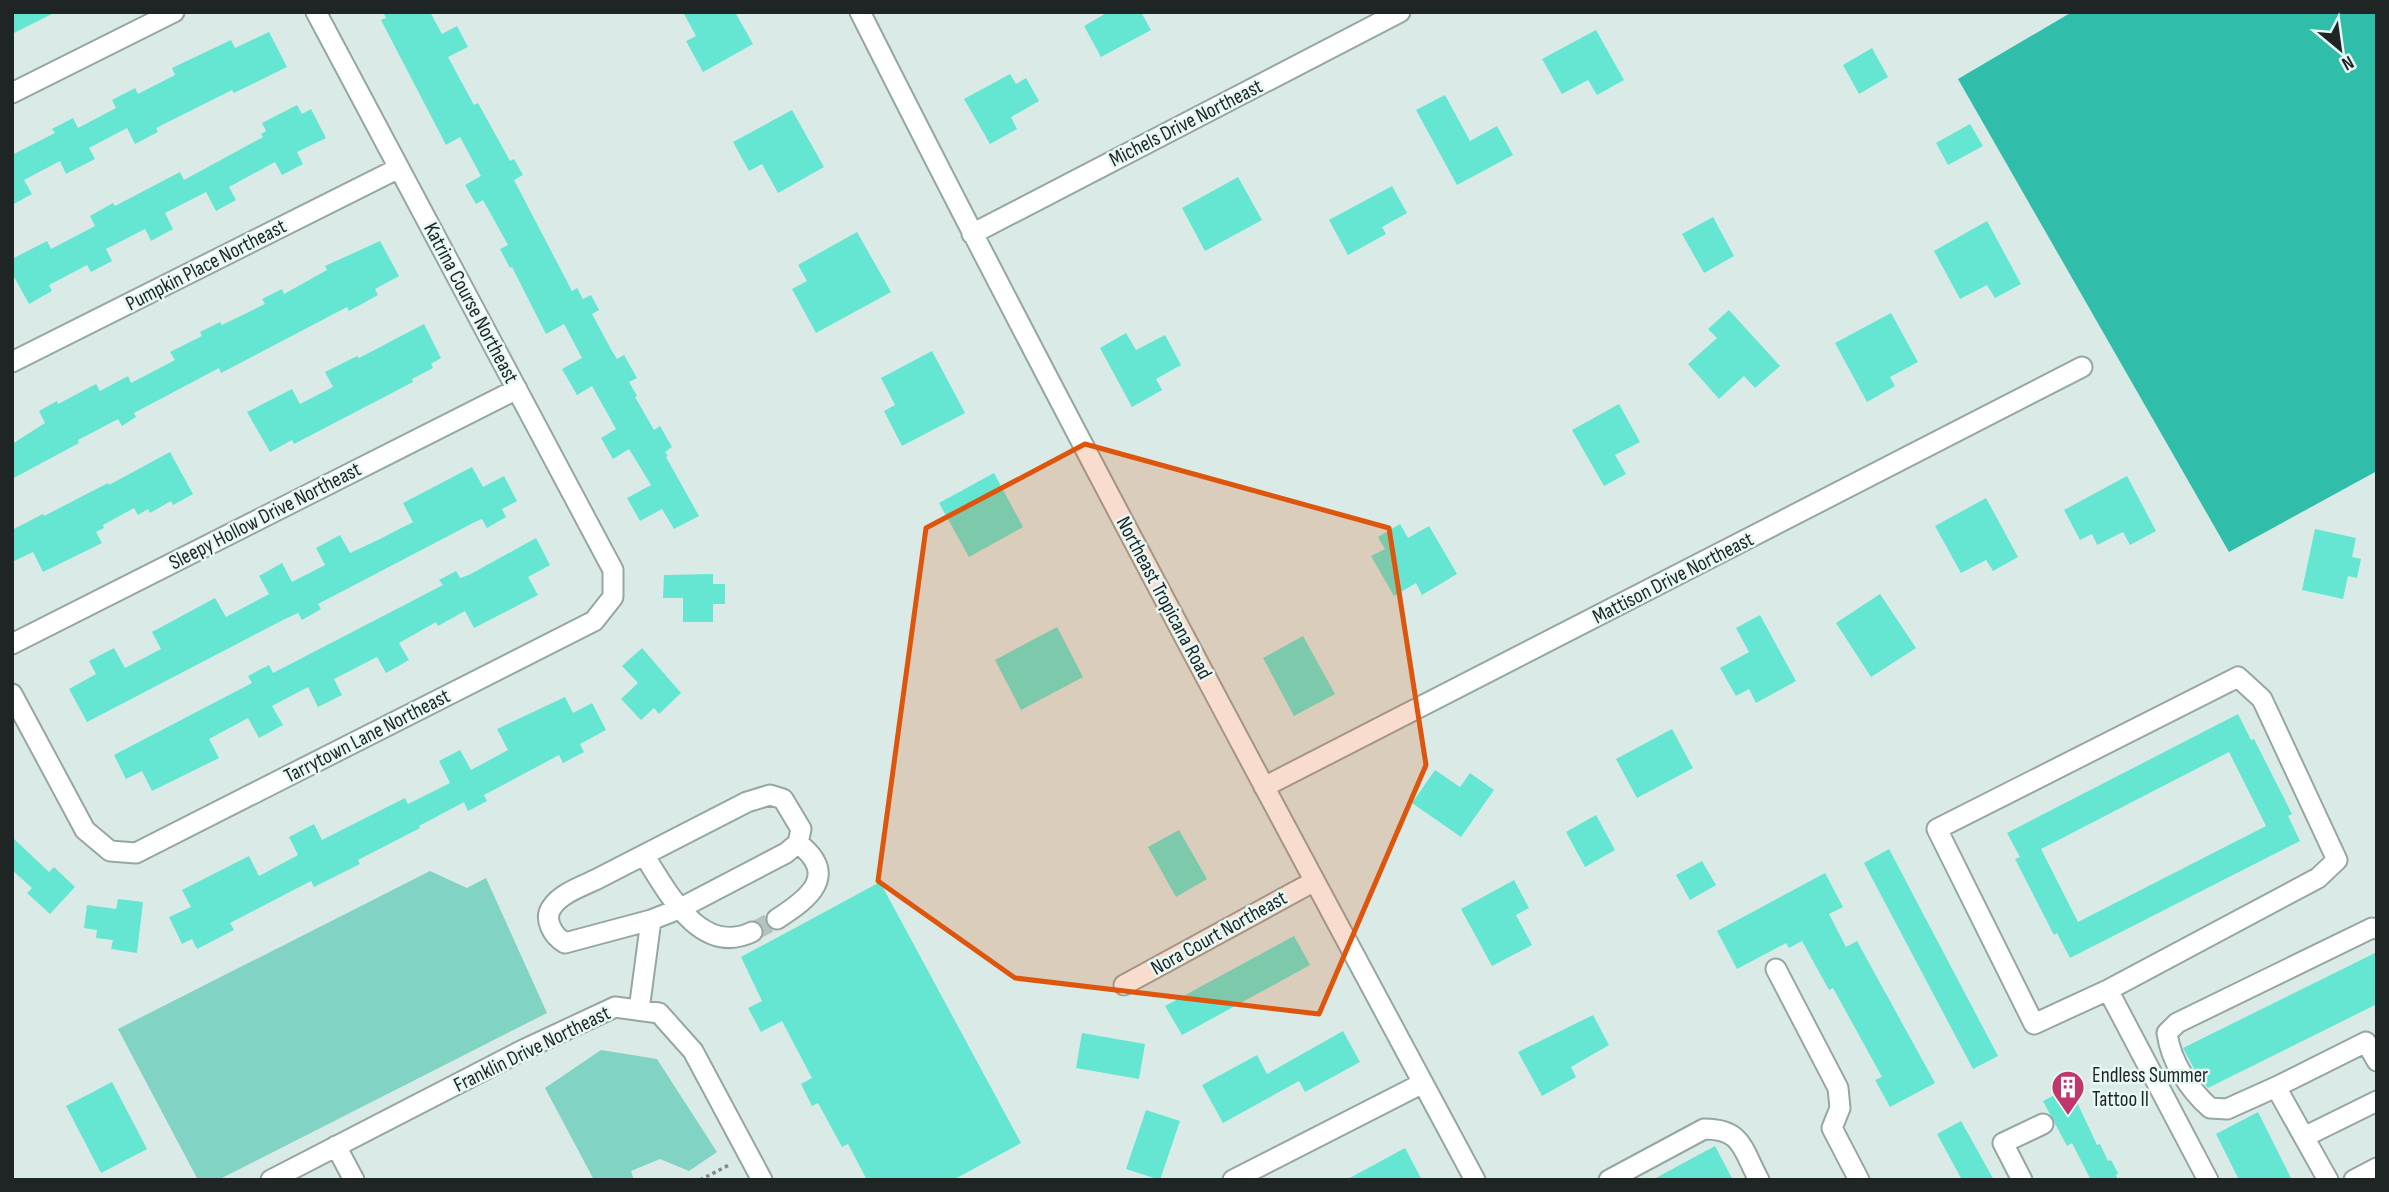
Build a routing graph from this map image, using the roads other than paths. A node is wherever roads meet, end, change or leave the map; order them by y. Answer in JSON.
{"nodes":[{"id":1,"x":174,"y":12,"type":"edge"},
{"id":2,"x":316,"y":12,"type":"edge"},
{"id":3,"x":860,"y":12,"type":"edge"},
{"id":4,"x":1400,"y":12,"type":"edge"},
{"id":5,"x":12,"y":93,"type":"edge"},
{"id":6,"x":399,"y":169,"type":"junction"},
{"id":7,"x":972,"y":234,"type":"junction"},
{"id":8,"x":12,"y":362,"type":"edge"},
{"id":9,"x":2082,"y":367,"type":"dead end"},
{"id":10,"x":517,"y":389,"type":"junction"},
{"id":11,"x":613,"y":597,"type":"joint"},
{"id":12,"x":12,"y":644,"type":"edge"},
{"id":13,"x":12,"y":694,"type":"edge"},
{"id":14,"x":1264,"y":788,"type":"junction"},
{"id":15,"x":798,"y":843,"type":"junction"},
{"id":16,"x":644,"y":855,"type":"junction"},
{"id":17,"x":1314,"y":882,"type":"junction"},
{"id":18,"x":679,"y":909,"type":"junction"},
{"id":19,"x":651,"y":919,"type":"junction"},
{"id":20,"x":777,"y":919,"type":"tunnel mouth"},
{"id":21,"x":2377,"y":929,"type":"edge"},
{"id":22,"x":752,"y":932,"type":"tunnel mouth"},
{"id":23,"x":1776,"y":969,"type":"dead end"},
{"id":24,"x":1124,"y":985,"type":"dead end"},
{"id":25,"x":2108,"y":990,"type":"junction"},
{"id":26,"x":639,"y":1010,"type":"junction"},
{"id":27,"x":2371,"y":1039,"type":"edge"},
{"id":28,"x":2377,"y":1061,"type":"edge"},
{"id":29,"x":1423,"y":1083,"type":"junction"},
{"id":30,"x":2276,"y":1087,"type":"junction"},
{"id":31,"x":2377,"y":1101,"type":"edge"},
{"id":32,"x":2043,"y":1124,"type":"dead end"},
{"id":33,"x":2304,"y":1137,"type":"junction"},
{"id":34,"x":337,"y":1146,"type":"junction"},
{"id":35,"x":2377,"y":1168,"type":"edge"},
{"id":36,"x":271,"y":1180,"type":"edge"},
{"id":37,"x":354,"y":1180,"type":"edge"},
{"id":38,"x":762,"y":1180,"type":"edge"},
{"id":39,"x":1233,"y":1180,"type":"edge"},
{"id":40,"x":1475,"y":1180,"type":"edge"},
{"id":41,"x":1609,"y":1180,"type":"edge"},
{"id":42,"x":1759,"y":1180,"type":"edge"},
{"id":43,"x":1859,"y":1180,"type":"edge"},
{"id":44,"x":2022,"y":1180,"type":"edge"},
{"id":45,"x":2208,"y":1180,"type":"edge"},
{"id":46,"x":2328,"y":1180,"type":"edge"},
{"id":47,"x":2354,"y":1180,"type":"edge"}],
"edges":[{"from":1,"to":5,"type":"street"},
{"from":2,"to":6,"type":"street","name":"Katrina Course Northeast"},
{"from":3,"to":7,"type":"street","name":"Northeast Tropicana Road"},
{"from":4,"to":7,"type":"street","name":"Michels Drive Northeast"},
{"from":6,"to":8,"type":"street","name":"Pumpkin Place Northeast"},
{"from":6,"to":10,"type":"street","name":"Katrina Course Northeast"},
{"from":7,"to":14,"type":"street","name":"Northeast Tropicana Road"},
{"from":9,"to":14,"type":"street","name":"Mattison Drive Northeast"},
{"from":10,"to":11,"type":"street","name":"Katrina Course Northeast"},
{"from":10,"to":12,"type":"street","name":"Sleepy Hollow Drive Northeast"},
{"from":11,"to":13,"type":"street","name":"Tarrytown Lane Northeast"},
{"from":14,"to":17,"type":"street","name":"Northeast Tropicana Road"},
{"from":15,"to":16,"type":"street"},
{"from":15,"to":18,"type":"street"},
{"from":15,"to":20,"type":"street"},
{"from":16,"to":18,"type":"street"},
{"from":16,"to":19,"type":"street"},
{"from":17,"to":24,"type":"street","name":"Nora Court Northeast"},
{"from":17,"to":29,"type":"street","name":"Northeast Tropicana Road"},
{"from":18,"to":19,"type":"street"},
{"from":18,"to":22,"type":"street"},
{"from":19,"to":26,"type":"street"},
{"from":21,"to":30,"type":"street"},
{"from":23,"to":43,"type":"street"},
{"from":25,"to":25,"type":"street"},
{"from":25,"to":45,"type":"street"},
{"from":26,"to":34,"type":"street","name":"Franklin Drive Northeast"},
{"from":26,"to":38,"type":"street","name":"Franklin Drive Northeast"},
{"from":27,"to":28,"type":"street"},
{"from":27,"to":30,"type":"street"},
{"from":29,"to":39,"type":"street"},
{"from":29,"to":40,"type":"street","name":"Northeast Tropicana Road"},
{"from":30,"to":33,"type":"street"},
{"from":31,"to":33,"type":"street"},
{"from":32,"to":44,"type":"street"},
{"from":33,"to":46,"type":"street"},
{"from":34,"to":36,"type":"street","name":"Franklin Drive Northeast"},
{"from":34,"to":37,"type":"street"},
{"from":35,"to":47,"type":"street"},
{"from":41,"to":42,"type":"street"}]}
